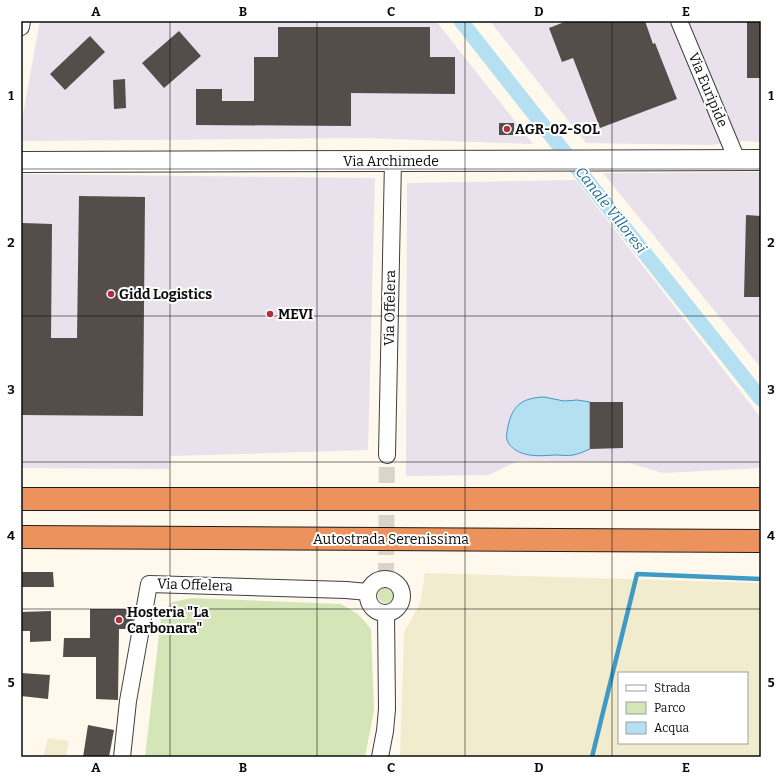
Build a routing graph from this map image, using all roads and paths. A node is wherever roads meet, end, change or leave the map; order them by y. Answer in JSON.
{"nodes":[{"id":1,"x":22,"y":21,"type":"edge"},
{"id":2,"x":679,"y":21,"type":"edge"},
{"id":3,"x":21,"y":27,"type":"edge"},
{"id":4,"x":737,"y":160,"type":"junction"},
{"id":5,"x":761,"y":160,"type":"edge"},
{"id":6,"x":393,"y":161,"type":"junction"},
{"id":7,"x":21,"y":162,"type":"edge"},
{"id":8,"x":388,"y":455,"type":"tunnel mouth"},
{"id":9,"x":21,"y":499,"type":"edge"},
{"id":10,"x":761,"y":499,"type":"edge"},
{"id":11,"x":21,"y":537,"type":"edge"},
{"id":12,"x":761,"y":540,"type":"edge"},
{"id":13,"x":368,"y":592,"type":"junction"},
{"id":14,"x":386,"y":613,"type":"junction"},
{"id":15,"x":122,"y":757,"type":"edge"},
{"id":16,"x":380,"y":757,"type":"edge"}],
"edges":[{"from":1,"to":3,"type":"street"},
{"from":2,"to":4,"type":"street","name":"Via Euripide"},
{"from":4,"to":5,"type":"street","name":"Via Archimede"},
{"from":4,"to":6,"type":"street","name":"Via Archimede"},
{"from":6,"to":7,"type":"street","name":"Via Archimede"},
{"from":6,"to":8,"type":"street","name":"Via Offelera"},
{"from":9,"to":10,"type":"highway"},
{"from":11,"to":12,"type":"highway","name":"Autostrada Serenissima"},
{"from":13,"to":14,"type":"street"},
{"from":13,"to":14,"type":"street"},
{"from":13,"to":15,"type":"street","name":"Via Offelera"},
{"from":14,"to":16,"type":"street"}]}
